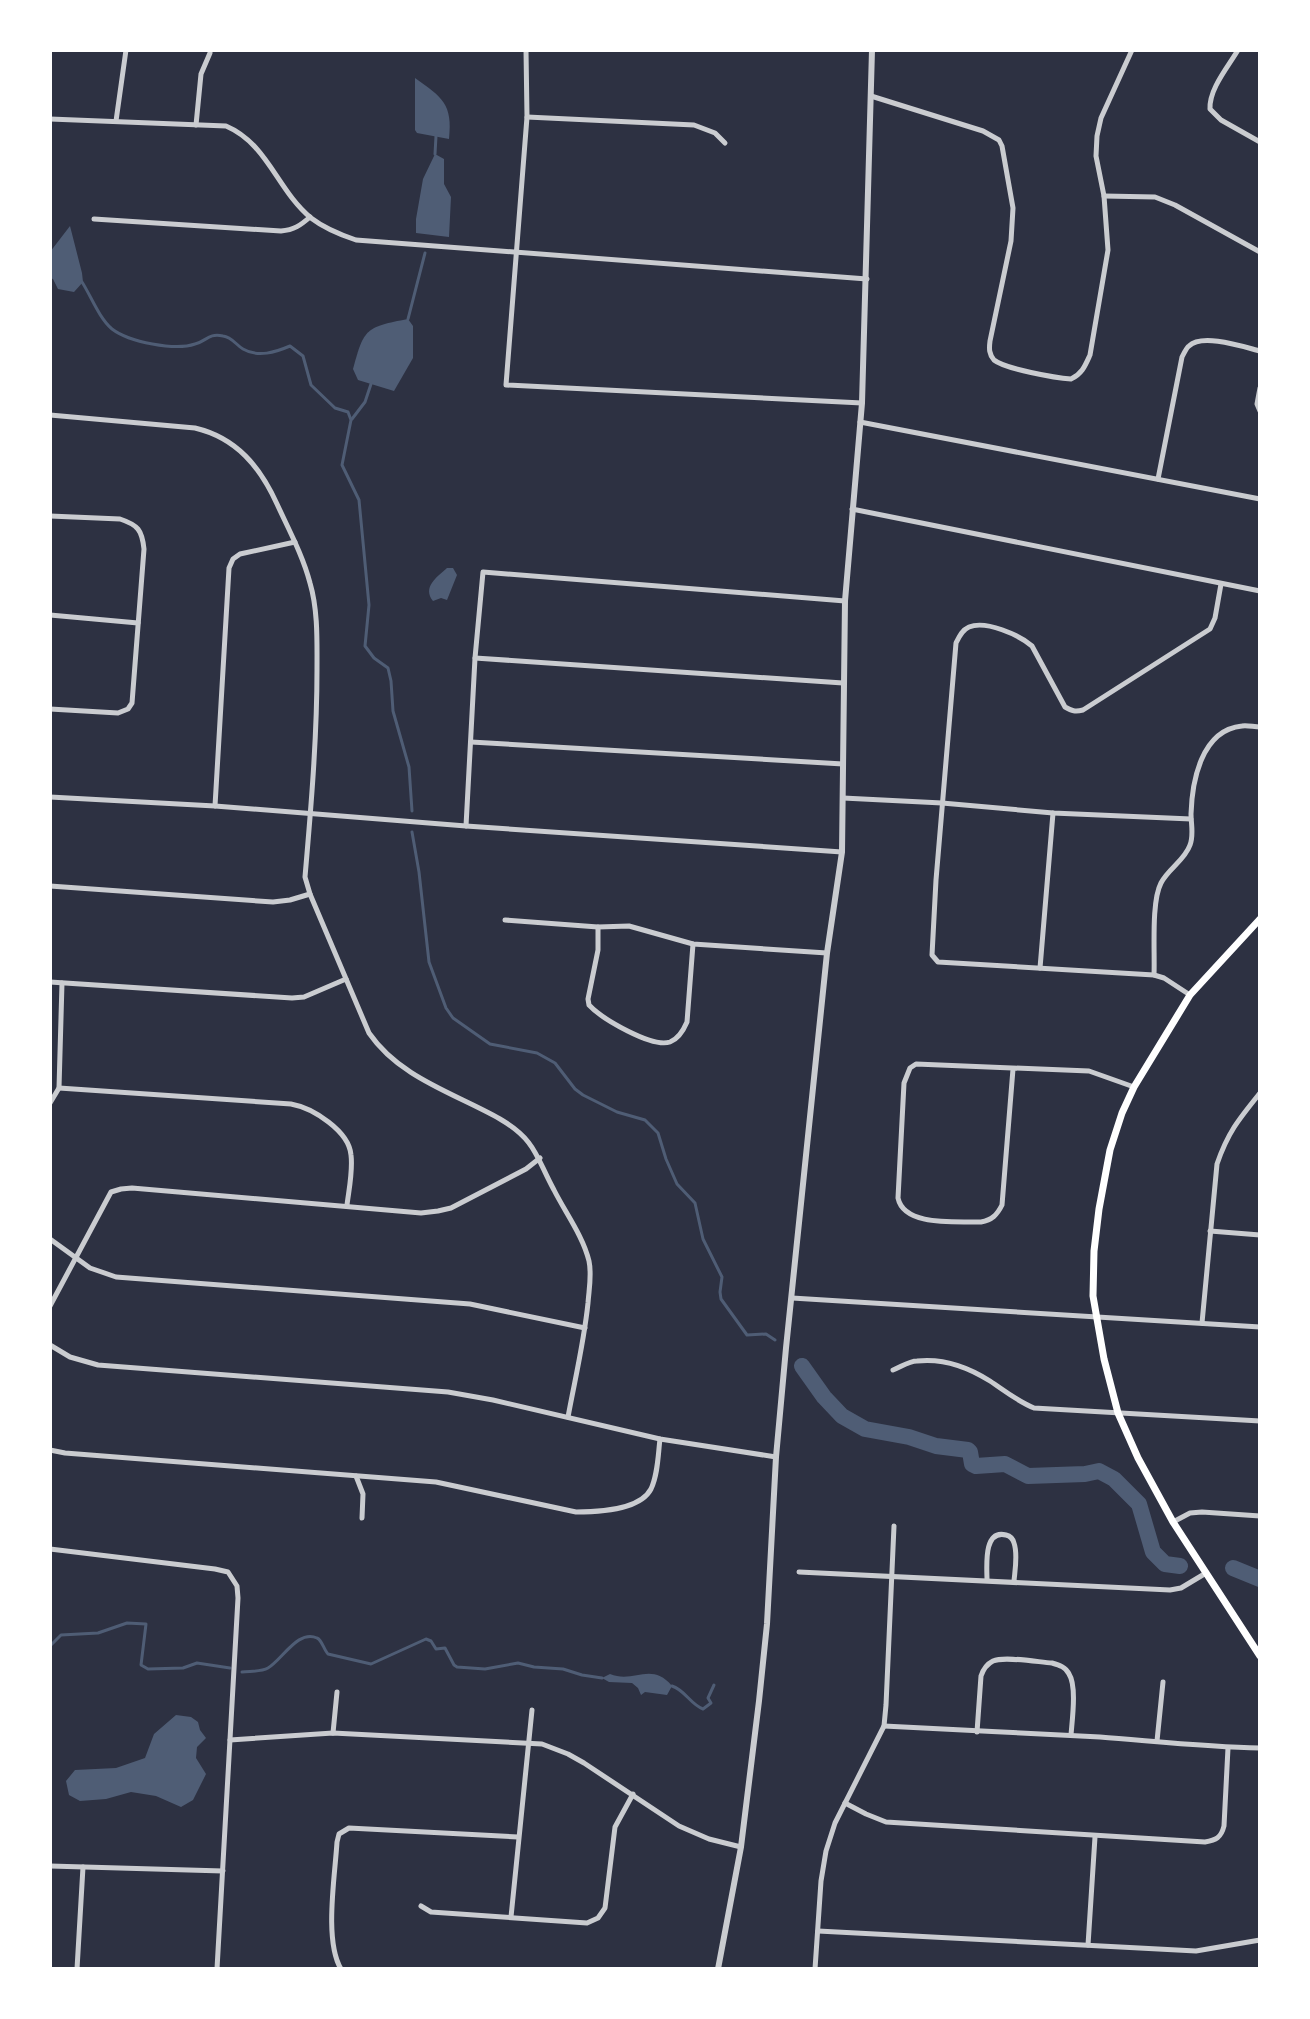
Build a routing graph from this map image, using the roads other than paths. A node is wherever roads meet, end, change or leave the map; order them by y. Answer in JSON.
{"nodes":[{"id":1,"x":126,"y":50,"type":"edge"},
{"id":2,"x":526,"y":50,"type":"edge"},
{"id":3,"x":872,"y":50,"type":"edge"},
{"id":4,"x":1132,"y":50,"type":"edge"},
{"id":5,"x":1238,"y":50,"type":"edge"},
{"id":6,"x":210,"y":53,"type":"dead end"},
{"id":7,"x":871,"y":96,"type":"junction"},
{"id":8,"x":527,"y":117,"type":"junction"},
{"id":9,"x":50,"y":119,"type":"edge"},
{"id":10,"x":116,"y":121,"type":"junction"},
{"id":11,"x":196,"y":125,"type":"junction"},
{"id":12,"x":1260,"y":142,"type":"edge"},
{"id":13,"x":725,"y":143,"type":"dead end"},
{"id":14,"x":1104,"y":196,"type":"junction"},
{"id":15,"x":310,"y":217,"type":"junction"},
{"id":16,"x":94,"y":219,"type":"dead end"},
{"id":17,"x":1260,"y":252,"type":"edge"},
{"id":18,"x":515,"y":254,"type":"junction"},
{"id":19,"x":867,"y":279,"type":"junction"},
{"id":20,"x":1260,"y":351,"type":"edge"},
{"id":21,"x":1260,"y":388,"type":"edge"},
{"id":22,"x":862,"y":403,"type":"junction"},
{"id":23,"x":1260,"y":411,"type":"edge"},
{"id":24,"x":50,"y":415,"type":"edge"},
{"id":25,"x":860,"y":422,"type":"junction"},
{"id":26,"x":1158,"y":479,"type":"junction"},
{"id":27,"x":1260,"y":499,"type":"edge"},
{"id":28,"x":852,"y":509,"type":"junction"},
{"id":29,"x":50,"y":516,"type":"edge"},
{"id":30,"x":295,"y":542,"type":"junction"},
{"id":31,"x":1221,"y":584,"type":"junction"},
{"id":32,"x":1260,"y":591,"type":"edge"},
{"id":33,"x":845,"y":601,"type":"junction"},
{"id":34,"x":50,"y":615,"type":"edge"},
{"id":35,"x":138,"y":623,"type":"junction"},
{"id":36,"x":475,"y":658,"type":"junction"},
{"id":37,"x":843,"y":683,"type":"junction"},
{"id":38,"x":50,"y":709,"type":"edge"},
{"id":39,"x":1260,"y":727,"type":"edge"},
{"id":40,"x":471,"y":742,"type":"junction"},
{"id":41,"x":843,"y":764,"type":"junction"},
{"id":42,"x":50,"y":797,"type":"edge"},
{"id":43,"x":843,"y":798,"type":"junction"},
{"id":44,"x":942,"y":803,"type":"junction"},
{"id":45,"x":215,"y":806,"type":"junction"},
{"id":46,"x":1053,"y":813,"type":"junction"},
{"id":47,"x":310,"y":814,"type":"junction"},
{"id":48,"x":1191,"y":819,"type":"junction"},
{"id":49,"x":466,"y":826,"type":"junction"},
{"id":50,"x":842,"y":852,"type":"junction"},
{"id":51,"x":50,"y":886,"type":"edge"},
{"id":52,"x":310,"y":894,"type":"junction"},
{"id":53,"x":1260,"y":919,"type":"edge"},
{"id":54,"x":505,"y":920,"type":"dead end"},
{"id":55,"x":598,"y":927,"type":"junction"},
{"id":56,"x":693,"y":944,"type":"junction"},
{"id":57,"x":827,"y":953,"type":"junction"},
{"id":58,"x":1040,"y":968,"type":"junction"},
{"id":59,"x":1154,"y":975,"type":"junction"},
{"id":60,"x":346,"y":979,"type":"junction"},
{"id":61,"x":50,"y":982,"type":"edge"},
{"id":62,"x":62,"y":983,"type":"junction"},
{"id":63,"x":1190,"y":995,"type":"junction"},
{"id":64,"x":1013,"y":1069,"type":"junction"},
{"id":65,"x":1134,"y":1087,"type":"junction"},
{"id":66,"x":59,"y":1088,"type":"junction"},
{"id":67,"x":1260,"y":1093,"type":"edge"},
{"id":68,"x":50,"y":1103,"type":"edge"},
{"id":69,"x":540,"y":1158,"type":"junction"},
{"id":70,"x":347,"y":1205,"type":"junction"},
{"id":71,"x":1210,"y":1231,"type":"junction"},
{"id":72,"x":1260,"y":1235,"type":"edge"},
{"id":73,"x":50,"y":1239,"type":"edge"},
{"id":74,"x":77,"y":1258,"type":"junction"},
{"id":75,"x":792,"y":1298,"type":"junction"},
{"id":76,"x":50,"y":1306,"type":"edge"},
{"id":77,"x":1097,"y":1317,"type":"junction"},
{"id":78,"x":1202,"y":1323,"type":"junction"},
{"id":79,"x":1260,"y":1327,"type":"edge"},
{"id":80,"x":585,"y":1328,"type":"junction"},
{"id":81,"x":50,"y":1345,"type":"edge"},
{"id":82,"x":893,"y":1370,"type":"dead end"},
{"id":83,"x":1118,"y":1413,"type":"junction"},
{"id":84,"x":568,"y":1417,"type":"junction"},
{"id":85,"x":1260,"y":1421,"type":"edge"},
{"id":86,"x":660,"y":1439,"type":"junction"},
{"id":87,"x":50,"y":1450,"type":"edge"},
{"id":88,"x":776,"y":1457,"type":"junction"},
{"id":89,"x":356,"y":1476,"type":"junction"},
{"id":90,"x":1260,"y":1516,"type":"edge"},
{"id":91,"x":362,"y":1518,"type":"dead end"},
{"id":92,"x":1173,"y":1522,"type":"junction"},
{"id":93,"x":894,"y":1526,"type":"dead end"},
{"id":94,"x":50,"y":1549,"type":"edge"},
{"id":95,"x":799,"y":1572,"type":"dead end"},
{"id":96,"x":1206,"y":1573,"type":"junction"},
{"id":97,"x":891,"y":1577,"type":"junction"},
{"id":98,"x":987,"y":1580,"type":"junction"},
{"id":99,"x":1014,"y":1581,"type":"junction"},
{"id":100,"x":1260,"y":1656,"type":"edge"},
{"id":101,"x":1163,"y":1682,"type":"dead end"},
{"id":102,"x":337,"y":1692,"type":"dead end"},
{"id":103,"x":532,"y":1710,"type":"dead end"},
{"id":104,"x":884,"y":1726,"type":"junction"},
{"id":105,"x":977,"y":1732,"type":"junction"},
{"id":106,"x":333,"y":1733,"type":"junction"},
{"id":107,"x":1071,"y":1735,"type":"junction"},
{"id":108,"x":230,"y":1740,"type":"junction"},
{"id":109,"x":1157,"y":1741,"type":"junction"},
{"id":110,"x":529,"y":1743,"type":"junction"},
{"id":111,"x":1228,"y":1748,"type":"junction"},
{"id":112,"x":1260,"y":1748,"type":"edge"},
{"id":113,"x":633,"y":1794,"type":"junction"},
{"id":114,"x":845,"y":1803,"type":"junction"},
{"id":115,"x":518,"y":1837,"type":"junction"},
{"id":116,"x":1095,"y":1837,"type":"junction"},
{"id":117,"x":741,"y":1847,"type":"junction"},
{"id":118,"x":50,"y":1866,"type":"edge"},
{"id":119,"x":83,"y":1867,"type":"junction"},
{"id":120,"x":223,"y":1871,"type":"junction"},
{"id":121,"x":421,"y":1906,"type":"dead end"},
{"id":122,"x":511,"y":1917,"type":"junction"},
{"id":123,"x":818,"y":1931,"type":"junction"},
{"id":124,"x":1260,"y":1940,"type":"edge"},
{"id":125,"x":1088,"y":1945,"type":"junction"},
{"id":126,"x":77,"y":1969,"type":"edge"},
{"id":127,"x":217,"y":1969,"type":"edge"},
{"id":128,"x":341,"y":1969,"type":"edge"},
{"id":129,"x":718,"y":1969,"type":"edge"},
{"id":130,"x":815,"y":1969,"type":"edge"}],
"edges":[{"from":1,"to":10,"type":"street"},
{"from":2,"to":8,"type":"street"},
{"from":3,"to":7,"type":"street"},
{"from":4,"to":14,"type":"street"},
{"from":5,"to":12,"type":"street"},
{"from":6,"to":11,"type":"street"},
{"from":7,"to":14,"type":"street"},
{"from":7,"to":19,"type":"street"},
{"from":8,"to":13,"type":"street"},
{"from":8,"to":18,"type":"street"},
{"from":9,"to":10,"type":"street"},
{"from":10,"to":11,"type":"street"},
{"from":11,"to":15,"type":"street"},
{"from":14,"to":17,"type":"street"},
{"from":15,"to":16,"type":"street"},
{"from":15,"to":18,"type":"street"},
{"from":18,"to":19,"type":"street"},
{"from":18,"to":22,"type":"street"},
{"from":19,"to":22,"type":"street"},
{"from":20,"to":26,"type":"street"},
{"from":21,"to":23,"type":"street"},
{"from":22,"to":25,"type":"street"},
{"from":24,"to":30,"type":"street"},
{"from":25,"to":26,"type":"street"},
{"from":25,"to":28,"type":"street"},
{"from":26,"to":27,"type":"street"},
{"from":28,"to":31,"type":"street"},
{"from":28,"to":33,"type":"street"},
{"from":29,"to":35,"type":"street"},
{"from":30,"to":45,"type":"street"},
{"from":30,"to":47,"type":"street"},
{"from":31,"to":32,"type":"street"},
{"from":31,"to":44,"type":"street"},
{"from":33,"to":36,"type":"street"},
{"from":33,"to":37,"type":"street"},
{"from":34,"to":35,"type":"street"},
{"from":35,"to":38,"type":"street"},
{"from":36,"to":37,"type":"street"},
{"from":36,"to":40,"type":"street"},
{"from":37,"to":41,"type":"street"},
{"from":39,"to":48,"type":"street"},
{"from":40,"to":41,"type":"street"},
{"from":40,"to":49,"type":"street"},
{"from":41,"to":43,"type":"street"},
{"from":42,"to":45,"type":"street"},
{"from":43,"to":44,"type":"street"},
{"from":43,"to":50,"type":"street"},
{"from":44,"to":46,"type":"street"},
{"from":44,"to":58,"type":"street"},
{"from":45,"to":47,"type":"street"},
{"from":46,"to":48,"type":"street"},
{"from":46,"to":58,"type":"street"},
{"from":47,"to":49,"type":"street"},
{"from":47,"to":52,"type":"street"},
{"from":48,"to":59,"type":"street"},
{"from":49,"to":50,"type":"street"},
{"from":50,"to":57,"type":"street"},
{"from":51,"to":52,"type":"street"},
{"from":52,"to":60,"type":"street"},
{"from":53,"to":63,"type":"main road"},
{"from":54,"to":55,"type":"street"},
{"from":55,"to":56,"type":"street"},
{"from":55,"to":56,"type":"street"},
{"from":56,"to":57,"type":"street"},
{"from":57,"to":75,"type":"street"},
{"from":58,"to":59,"type":"street"},
{"from":59,"to":63,"type":"street"},
{"from":60,"to":62,"type":"street"},
{"from":60,"to":69,"type":"street"},
{"from":61,"to":62,"type":"street"},
{"from":62,"to":66,"type":"street"},
{"from":63,"to":65,"type":"main road"},
{"from":64,"to":64,"type":"street"},
{"from":64,"to":65,"type":"street"},
{"from":65,"to":77,"type":"main road"},
{"from":66,"to":68,"type":"street"},
{"from":66,"to":70,"type":"street"},
{"from":67,"to":71,"type":"street"},
{"from":69,"to":70,"type":"street"},
{"from":69,"to":80,"type":"street"},
{"from":70,"to":74,"type":"street"},
{"from":71,"to":72,"type":"street"},
{"from":71,"to":78,"type":"street"},
{"from":73,"to":74,"type":"street"},
{"from":74,"to":76,"type":"street"},
{"from":74,"to":80,"type":"street"},
{"from":75,"to":77,"type":"street"},
{"from":75,"to":88,"type":"street"},
{"from":77,"to":78,"type":"street"},
{"from":77,"to":83,"type":"main road"},
{"from":78,"to":79,"type":"street"},
{"from":80,"to":84,"type":"street"},
{"from":81,"to":84,"type":"street"},
{"from":82,"to":83,"type":"street"},
{"from":83,"to":85,"type":"street"},
{"from":83,"to":92,"type":"main road"},
{"from":84,"to":86,"type":"street"},
{"from":86,"to":88,"type":"street"},
{"from":86,"to":89,"type":"street"},
{"from":87,"to":89,"type":"street"},
{"from":88,"to":117,"type":"street"},
{"from":89,"to":91,"type":"street"},
{"from":90,"to":92,"type":"street"},
{"from":92,"to":96,"type":"main road"},
{"from":93,"to":97,"type":"street"},
{"from":94,"to":108,"type":"street"},
{"from":95,"to":97,"type":"street"},
{"from":96,"to":99,"type":"street"},
{"from":96,"to":100,"type":"main road"},
{"from":97,"to":98,"type":"street"},
{"from":97,"to":104,"type":"street"},
{"from":98,"to":99,"type":"street"},
{"from":98,"to":99,"type":"street"},
{"from":101,"to":109,"type":"street"},
{"from":102,"to":106,"type":"street"},
{"from":103,"to":110,"type":"street"},
{"from":104,"to":105,"type":"street"},
{"from":104,"to":114,"type":"street"},
{"from":105,"to":107,"type":"street"},
{"from":105,"to":107,"type":"street"},
{"from":106,"to":108,"type":"street"},
{"from":106,"to":110,"type":"street"},
{"from":107,"to":109,"type":"street"},
{"from":108,"to":120,"type":"street"},
{"from":109,"to":111,"type":"street"},
{"from":110,"to":113,"type":"street"},
{"from":110,"to":115,"type":"street"},
{"from":111,"to":112,"type":"street"},
{"from":111,"to":116,"type":"street"},
{"from":113,"to":117,"type":"street"},
{"from":113,"to":122,"type":"street"},
{"from":114,"to":116,"type":"street"},
{"from":114,"to":123,"type":"street"},
{"from":115,"to":122,"type":"street"},
{"from":115,"to":128,"type":"street"},
{"from":116,"to":125,"type":"street"},
{"from":117,"to":129,"type":"street"},
{"from":118,"to":119,"type":"street"},
{"from":119,"to":120,"type":"street"},
{"from":119,"to":126,"type":"street"},
{"from":120,"to":127,"type":"street"},
{"from":121,"to":122,"type":"street"},
{"from":123,"to":125,"type":"street"},
{"from":123,"to":130,"type":"street"},
{"from":124,"to":125,"type":"street"}]}
